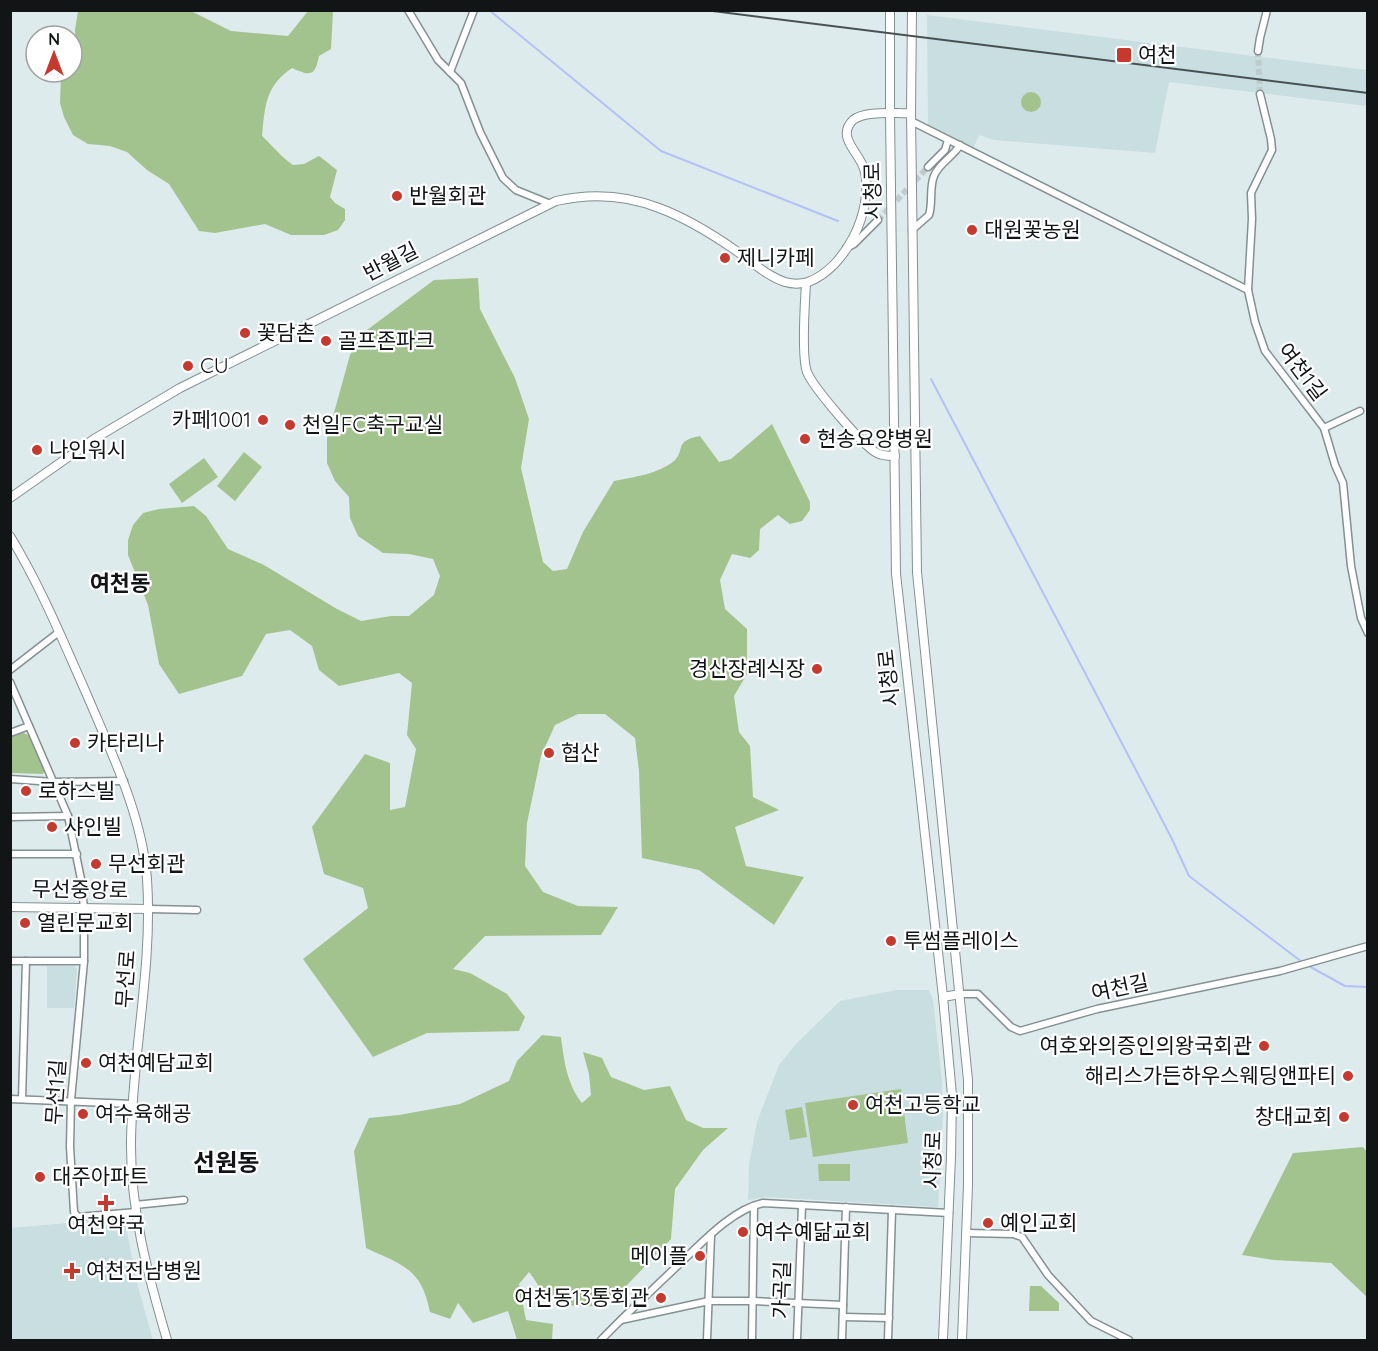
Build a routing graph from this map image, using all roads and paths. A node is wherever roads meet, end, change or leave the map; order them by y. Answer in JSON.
{"nodes":[{"id":1,"x":408,"y":10,"type":"edge"},
{"id":2,"x":890,"y":10,"type":"edge"},
{"id":3,"x":912,"y":10,"type":"edge"},
{"id":4,"x":1267,"y":10,"type":"edge"},
{"id":5,"x":474,"y":11,"type":"edge"},
{"id":6,"x":1258,"y":51,"type":"tunnel mouth"},
{"id":7,"x":450,"y":72,"type":"junction"},
{"id":8,"x":1260,"y":94,"type":"tunnel mouth"},
{"id":9,"x":890,"y":114,"type":"junction"},
{"id":10,"x":911,"y":117,"type":"junction"},
{"id":11,"x":948,"y":140,"type":"junction"},
{"id":12,"x":960,"y":145,"type":"junction"},
{"id":13,"x":928,"y":167,"type":"tunnel mouth"},
{"id":14,"x":548,"y":203,"type":"junction"},
{"id":15,"x":878,"y":220,"type":"tunnel mouth"},
{"id":16,"x":912,"y":230,"type":"junction"},
{"id":17,"x":846,"y":249,"type":"junction"},
{"id":18,"x":787,"y":283,"type":"junction"},
{"id":19,"x":806,"y":283,"type":"junction"},
{"id":20,"x":1248,"y":290,"type":"junction"},
{"id":21,"x":804,"y":305,"type":"junction"},
{"id":22,"x":1360,"y":411,"type":"dead end"},
{"id":23,"x":1324,"y":428,"type":"junction"},
{"id":24,"x":895,"y":456,"type":"junction"},
{"id":25,"x":10,"y":498,"type":"edge"},
{"id":26,"x":10,"y":536,"type":"edge"},
{"id":27,"x":59,"y":632,"type":"junction"},
{"id":28,"x":1368,"y":633,"type":"edge"},
{"id":29,"x":10,"y":670,"type":"edge"},
{"id":30,"x":10,"y":682,"type":"edge"},
{"id":31,"x":29,"y":726,"type":"junction"},
{"id":32,"x":10,"y":733,"type":"edge"},
{"id":33,"x":10,"y":779,"type":"edge"},
{"id":34,"x":124,"y":781,"type":"junction"},
{"id":35,"x":54,"y":782,"type":"junction"},
{"id":36,"x":68,"y":816,"type":"junction"},
{"id":37,"x":10,"y":817,"type":"edge"},
{"id":38,"x":10,"y":854,"type":"edge"},
{"id":39,"x":77,"y":854,"type":"junction"},
{"id":40,"x":10,"y":907,"type":"edge"},
{"id":41,"x":84,"y":908,"type":"junction"},
{"id":42,"x":148,"y":909,"type":"junction"},
{"id":43,"x":197,"y":910,"type":"dead end"},
{"id":44,"x":1368,"y":946,"type":"edge"},
{"id":45,"x":10,"y":961,"type":"edge"},
{"id":46,"x":26,"y":961,"type":"junction"},
{"id":47,"x":84,"y":961,"type":"junction"},
{"id":48,"x":960,"y":994,"type":"junction"},
{"id":49,"x":943,"y":997,"type":"junction"},
{"id":50,"x":10,"y":1099,"type":"edge"},
{"id":51,"x":22,"y":1099,"type":"junction"},
{"id":52,"x":71,"y":1100,"type":"junction"},
{"id":53,"x":133,"y":1104,"type":"junction"},
{"id":54,"x":184,"y":1200,"type":"dead end"},
{"id":55,"x":802,"y":1205,"type":"junction"},
{"id":56,"x":754,"y":1206,"type":"junction"},
{"id":57,"x":846,"y":1207,"type":"junction"},
{"id":58,"x":135,"y":1208,"type":"junction"},
{"id":59,"x":892,"y":1210,"type":"junction"},
{"id":60,"x":949,"y":1213,"type":"junction"},
{"id":61,"x":966,"y":1233,"type":"junction"},
{"id":62,"x":711,"y":1235,"type":"junction"},
{"id":63,"x":709,"y":1301,"type":"junction"},
{"id":64,"x":753,"y":1301,"type":"junction"},
{"id":65,"x":798,"y":1303,"type":"junction"},
{"id":66,"x":843,"y":1305,"type":"junction"},
{"id":67,"x":843,"y":1317,"type":"junction"},
{"id":68,"x":889,"y":1318,"type":"junction"},
{"id":69,"x":620,"y":1320,"type":"junction"},
{"id":70,"x":167,"y":1341,"type":"edge"},
{"id":71,"x":601,"y":1341,"type":"edge"},
{"id":72,"x":707,"y":1341,"type":"edge"},
{"id":73,"x":752,"y":1341,"type":"edge"},
{"id":74,"x":797,"y":1341,"type":"edge"},
{"id":75,"x":842,"y":1341,"type":"edge"},
{"id":76,"x":888,"y":1341,"type":"edge"},
{"id":77,"x":943,"y":1341,"type":"edge"},
{"id":78,"x":962,"y":1341,"type":"edge"},
{"id":79,"x":1129,"y":1341,"type":"edge"}],
"edges":[{"from":1,"to":7,"type":"street"},
{"from":2,"to":9,"type":"street","name":"시청로"},
{"from":3,"to":10,"type":"street","name":"시청로"},
{"from":4,"to":6,"type":"street"},
{"from":5,"to":7,"type":"street"},
{"from":7,"to":14,"type":"street"},
{"from":8,"to":20,"type":"street","name":"여천1길"},
{"from":9,"to":10,"type":"street"},
{"from":9,"to":17,"type":"street"},
{"from":9,"to":24,"type":"street","name":"시청로"},
{"from":10,"to":11,"type":"street"},
{"from":10,"to":16,"type":"street","name":"시청로"},
{"from":11,"to":12,"type":"street"},
{"from":11,"to":13,"type":"street"},
{"from":12,"to":16,"type":"street"},
{"from":12,"to":20,"type":"street"},
{"from":14,"to":18,"type":"street","name":"반월길"},
{"from":14,"to":25,"type":"street","name":"반월길"},
{"from":15,"to":17,"type":"street"},
{"from":16,"to":48,"type":"street","name":"시청로"},
{"from":17,"to":19,"type":"street"},
{"from":18,"to":19,"type":"street","name":"반월길"},
{"from":18,"to":21,"type":"street"},
{"from":19,"to":21,"type":"street"},
{"from":20,"to":23,"type":"street","name":"여천1길"},
{"from":21,"to":24,"type":"street"},
{"from":22,"to":23,"type":"street"},
{"from":23,"to":28,"type":"street","name":"여천1길"},
{"from":24,"to":49,"type":"street","name":"시청로"},
{"from":26,"to":27,"type":"street","name":"무선로"},
{"from":27,"to":29,"type":"street"},
{"from":27,"to":34,"type":"street","name":"무선로"},
{"from":30,"to":31,"type":"street","name":"무선1길"},
{"from":31,"to":32,"type":"street"},
{"from":31,"to":35,"type":"street","name":"무선1길"},
{"from":33,"to":35,"type":"street"},
{"from":34,"to":35,"type":"street"},
{"from":34,"to":42,"type":"street","name":"무선로"},
{"from":35,"to":36,"type":"street","name":"무선1길"},
{"from":36,"to":37,"type":"street"},
{"from":36,"to":39,"type":"street","name":"무선1길"},
{"from":38,"to":39,"type":"street"},
{"from":39,"to":41,"type":"street","name":"무선1길"},
{"from":40,"to":41,"type":"street","name":"무선중앙로"},
{"from":41,"to":42,"type":"street","name":"무선중앙로"},
{"from":41,"to":47,"type":"street","name":"무선1길"},
{"from":42,"to":43,"type":"street"},
{"from":42,"to":53,"type":"street","name":"무선로"},
{"from":44,"to":48,"type":"street","name":"여천길"},
{"from":45,"to":46,"type":"street"},
{"from":46,"to":47,"type":"street"},
{"from":46,"to":51,"type":"street"},
{"from":47,"to":52,"type":"street","name":"무선1길"},
{"from":48,"to":49,"type":"street"},
{"from":48,"to":61,"type":"street","name":"시청로"},
{"from":49,"to":60,"type":"street","name":"시청로"},
{"from":50,"to":51,"type":"street"},
{"from":51,"to":52,"type":"street"},
{"from":52,"to":53,"type":"street"},
{"from":52,"to":58,"type":"street","name":"무선1길"},
{"from":53,"to":58,"type":"street","name":"무선로"},
{"from":54,"to":58,"type":"street"},
{"from":55,"to":56,"type":"street"},
{"from":55,"to":57,"type":"street"},
{"from":55,"to":65,"type":"street","name":"가곡길"},
{"from":56,"to":62,"type":"street"},
{"from":56,"to":64,"type":"street","name":"가곡길"},
{"from":57,"to":59,"type":"street"},
{"from":57,"to":66,"type":"street"},
{"from":58,"to":70,"type":"street","name":"무선로"},
{"from":59,"to":60,"type":"street"},
{"from":59,"to":68,"type":"street"},
{"from":60,"to":77,"type":"street","name":"시청로"},
{"from":61,"to":78,"type":"street","name":"시청로"},
{"from":61,"to":79,"type":"street"},
{"from":62,"to":63,"type":"street"},
{"from":62,"to":69,"type":"street"},
{"from":63,"to":64,"type":"street"},
{"from":63,"to":69,"type":"street"},
{"from":63,"to":72,"type":"street"},
{"from":64,"to":65,"type":"street"},
{"from":64,"to":73,"type":"street","name":"가곡길"},
{"from":65,"to":66,"type":"street"},
{"from":65,"to":74,"type":"street","name":"가곡길"},
{"from":66,"to":67,"type":"street"},
{"from":67,"to":68,"type":"street"},
{"from":67,"to":75,"type":"street"},
{"from":68,"to":76,"type":"street"},
{"from":69,"to":71,"type":"street"}]}
